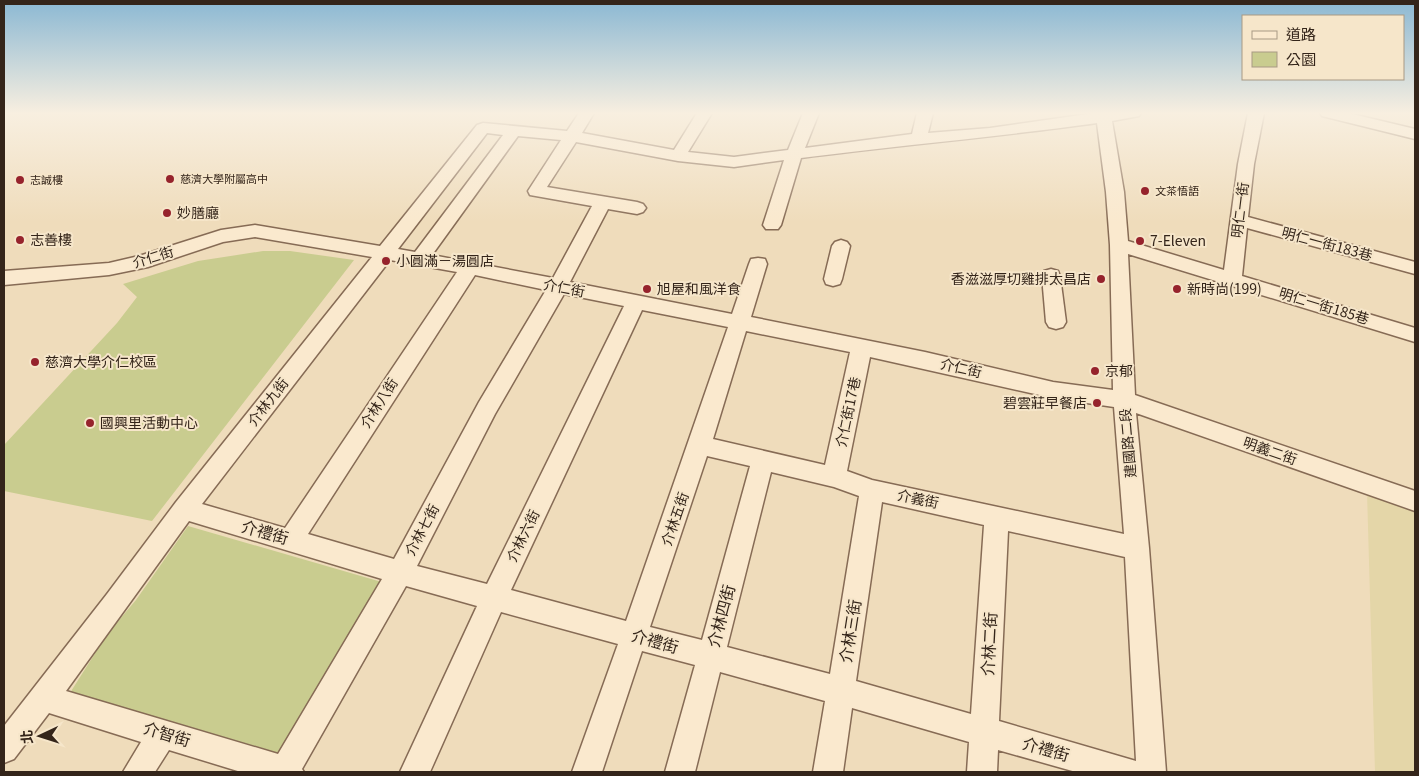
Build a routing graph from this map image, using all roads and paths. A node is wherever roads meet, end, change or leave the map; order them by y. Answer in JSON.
{"nodes":[{"id":1,"x":466,"y":149,"type":"edge"},
{"id":2,"x":500,"y":149,"type":"edge"},
{"id":3,"x":562,"y":149,"type":"edge"},
{"id":4,"x":641,"y":149,"type":"edge"},
{"id":5,"x":682,"y":149,"type":"edge"},
{"id":6,"x":797,"y":149,"type":"edge"},
{"id":7,"x":841,"y":149,"type":"edge"},
{"id":8,"x":1108,"y":149,"type":"edge"},
{"id":9,"x":1249,"y":149,"type":"edge"},
{"id":10,"x":678,"y":156,"type":"junction"},
{"id":11,"x":794,"y":156,"type":"junction"},
{"id":12,"x":603,"y":201,"type":"junction"},
{"id":13,"x":637,"y":208,"type":"dead end"},
{"id":14,"x":1239,"y":220,"type":"junction"},
{"id":15,"x":772,"y":226,"type":"dead end"},
{"id":16,"x":1119,"y":245,"type":"junction"},
{"id":17,"x":841,"y":246,"type":"dead end"},
{"id":18,"x":382,"y":254,"type":"junction"},
{"id":19,"x":419,"y":260,"type":"junction"},
{"id":20,"x":758,"y":264,"type":"dead end"},
{"id":21,"x":470,"y":268,"type":"junction"},
{"id":22,"x":1415,"y":268,"type":"edge"},
{"id":23,"x":1051,"y":276,"type":"dead end"},
{"id":24,"x":4,"y":278,"type":"edge"},
{"id":25,"x":1232,"y":278,"type":"junction"},
{"id":26,"x":832,"y":279,"type":"dead end"},
{"id":27,"x":558,"y":287,"type":"junction"},
{"id":28,"x":636,"y":302,"type":"junction"},
{"id":29,"x":738,"y":322,"type":"junction"},
{"id":30,"x":1056,"y":322,"type":"dead end"},
{"id":31,"x":1415,"y":335,"type":"edge"},
{"id":32,"x":861,"y":348,"type":"junction"},
{"id":33,"x":1124,"y":400,"type":"junction"},
{"id":34,"x":700,"y":445,"type":"junction"},
{"id":35,"x":763,"y":460,"type":"junction"},
{"id":36,"x":834,"y":477,"type":"junction"},
{"id":37,"x":872,"y":490,"type":"junction"},
{"id":38,"x":1415,"y":501,"type":"edge"},
{"id":39,"x":184,"y":509,"type":"junction"},
{"id":40,"x":997,"y":517,"type":"junction"},
{"id":41,"x":291,"y":539,"type":"junction"},
{"id":42,"x":1136,"y":548,"type":"junction"},
{"id":43,"x":400,"y":573,"type":"junction"},
{"id":44,"x":494,"y":598,"type":"junction"},
{"id":45,"x":634,"y":634,"type":"junction"},
{"id":46,"x":710,"y":657,"type":"junction"},
{"id":47,"x":841,"y":691,"type":"junction"},
{"id":48,"x":44,"y":698,"type":"junction"},
{"id":49,"x":984,"y":731,"type":"junction"},
{"id":50,"x":164,"y":733,"type":"junction"},
{"id":51,"x":4,"y":749,"type":"edge"},
{"id":52,"x":138,"y":772,"type":"edge"},
{"id":53,"x":286,"y":772,"type":"edge"},
{"id":54,"x":415,"y":772,"type":"edge"},
{"id":55,"x":587,"y":772,"type":"edge"},
{"id":56,"x":680,"y":772,"type":"edge"},
{"id":57,"x":828,"y":772,"type":"edge"},
{"id":58,"x":982,"y":772,"type":"edge"},
{"id":59,"x":1127,"y":772,"type":"edge"},
{"id":60,"x":1151,"y":772,"type":"edge"}],
"edges":[{"from":1,"to":18,"type":"street","name":"介林九街"},
{"from":2,"to":19,"type":"street"},
{"from":3,"to":12,"type":"street"},
{"from":4,"to":10,"type":"street","name":"介林九街"},
{"from":5,"to":10,"type":"street"},
{"from":6,"to":11,"type":"street"},
{"from":7,"to":11,"type":"street","name":"介林九街"},
{"from":8,"to":16,"type":"street","name":"建國路二段"},
{"from":9,"to":14,"type":"street","name":"明仁一街"},
{"from":10,"to":11,"type":"street","name":"介林九街"},
{"from":11,"to":15,"type":"street"},
{"from":12,"to":13,"type":"street"},
{"from":12,"to":27,"type":"street","name":"介林七街"},
{"from":14,"to":22,"type":"street","name":"明仁一街183巷"},
{"from":14,"to":25,"type":"street","name":"明仁一街"},
{"from":16,"to":25,"type":"street","name":"明仁一街185巷"},
{"from":16,"to":33,"type":"street","name":"建國路二段"},
{"from":17,"to":26,"type":"street"},
{"from":18,"to":19,"type":"street","name":"介仁街"},
{"from":18,"to":24,"type":"street","name":"介仁街"},
{"from":18,"to":39,"type":"street","name":"介林九街"},
{"from":19,"to":21,"type":"street","name":"介仁街"},
{"from":20,"to":29,"type":"street","name":"介林五街"},
{"from":21,"to":27,"type":"street","name":"介仁街"},
{"from":21,"to":41,"type":"street","name":"介林八街"},
{"from":23,"to":30,"type":"street"},
{"from":25,"to":31,"type":"street","name":"明仁一街185巷"},
{"from":27,"to":28,"type":"street","name":"介仁街"},
{"from":27,"to":43,"type":"street","name":"介林七街"},
{"from":28,"to":29,"type":"street","name":"介仁街"},
{"from":28,"to":44,"type":"street","name":"介林六街"},
{"from":29,"to":32,"type":"street","name":"介仁街"},
{"from":29,"to":34,"type":"street","name":"介林五街"},
{"from":32,"to":33,"type":"street","name":"介仁街"},
{"from":32,"to":36,"type":"street","name":"介仁街17巷"},
{"from":33,"to":38,"type":"street","name":"明義二街"},
{"from":33,"to":42,"type":"street","name":"建國路二段"},
{"from":34,"to":35,"type":"street","name":"介義街"},
{"from":34,"to":45,"type":"street","name":"介林五街"},
{"from":35,"to":36,"type":"street","name":"介義街"},
{"from":35,"to":46,"type":"street","name":"介林四街"},
{"from":36,"to":37,"type":"street","name":"介義街"},
{"from":37,"to":40,"type":"street","name":"介義街"},
{"from":37,"to":47,"type":"street","name":"介林三街"},
{"from":39,"to":41,"type":"street","name":"介禮街"},
{"from":39,"to":48,"type":"street","name":"介林九街"},
{"from":40,"to":42,"type":"street","name":"介義街"},
{"from":40,"to":49,"type":"street","name":"介林二街"},
{"from":41,"to":43,"type":"street","name":"介禮街"},
{"from":42,"to":60,"type":"street","name":"建國路二段"},
{"from":43,"to":44,"type":"street","name":"介禮街"},
{"from":43,"to":53,"type":"street","name":"介林七街"},
{"from":44,"to":45,"type":"street","name":"介禮街"},
{"from":44,"to":54,"type":"street","name":"介林六街"},
{"from":45,"to":46,"type":"street","name":"介禮街"},
{"from":45,"to":55,"type":"street","name":"介林五街"},
{"from":46,"to":47,"type":"street","name":"介禮街"},
{"from":46,"to":56,"type":"street","name":"介林四街"},
{"from":47,"to":49,"type":"street","name":"介禮街"},
{"from":47,"to":57,"type":"street","name":"介林三街"},
{"from":48,"to":50,"type":"street","name":"介智街"},
{"from":48,"to":51,"type":"street","name":"介林九街"},
{"from":49,"to":58,"type":"street","name":"介林二街"},
{"from":49,"to":59,"type":"street","name":"介禮街"},
{"from":50,"to":52,"type":"street"},
{"from":50,"to":53,"type":"street","name":"介智街"}]}
